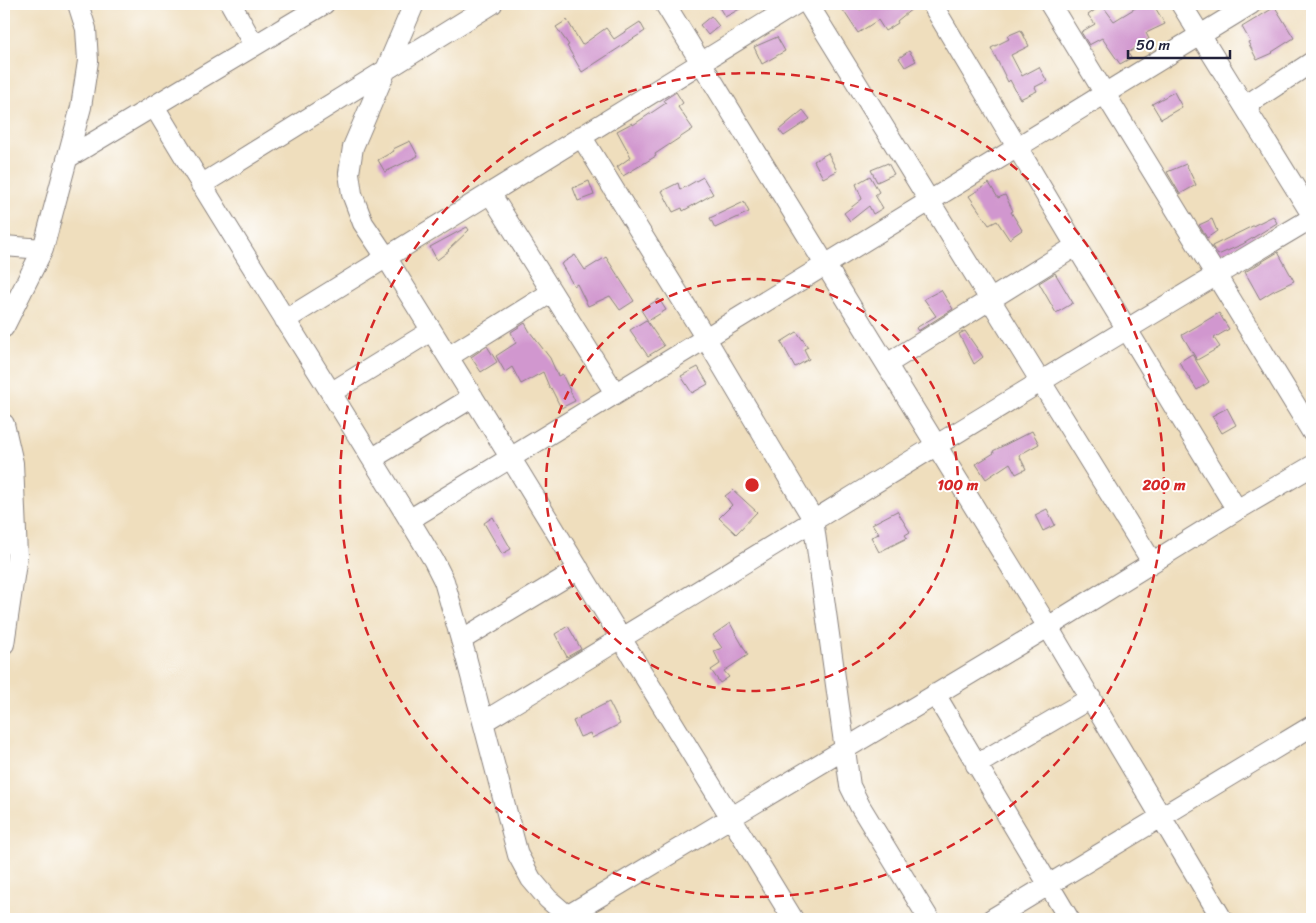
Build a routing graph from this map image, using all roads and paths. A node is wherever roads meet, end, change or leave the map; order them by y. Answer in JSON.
{"nodes":[{"id":1,"x":78,"y":4,"type":"edge"},
{"id":2,"x":232,"y":4,"type":"edge"},
{"id":3,"x":324,"y":4,"type":"edge"},
{"id":4,"x":414,"y":4,"type":"edge"},
{"id":5,"x":492,"y":4,"type":"edge"},
{"id":6,"x":665,"y":4,"type":"edge"},
{"id":7,"x":796,"y":4,"type":"edge"},
{"id":8,"x":808,"y":4,"type":"edge"},
{"id":9,"x":932,"y":4,"type":"edge"},
{"id":10,"x":1050,"y":4,"type":"edge"},
{"id":11,"x":1181,"y":4,"type":"edge"},
{"id":12,"x":1251,"y":4,"type":"edge"},
{"id":13,"x":1200,"y":34,"type":"junction"},
{"id":14,"x":254,"y":46,"type":"junction"},
{"id":15,"x":1312,"y":62,"type":"edge"},
{"id":16,"x":702,"y":63,"type":"junction"},
{"id":17,"x":386,"y":71,"type":"junction"},
{"id":18,"x":1105,"y":92,"type":"junction"},
{"id":19,"x":154,"y":106,"type":"junction"},
{"id":20,"x":1244,"y":106,"type":"junction"},
{"id":21,"x":581,"y":136,"type":"junction"},
{"id":22,"x":1018,"y":147,"type":"junction"},
{"id":23,"x":69,"y":157,"type":"junction"},
{"id":24,"x":201,"y":184,"type":"junction"},
{"id":25,"x":490,"y":193,"type":"junction"},
{"id":26,"x":929,"y":200,"type":"junction"},
{"id":27,"x":1312,"y":216,"type":"edge"},
{"id":28,"x":4,"y":246,"type":"edge"},
{"id":29,"x":1076,"y":246,"type":"junction"},
{"id":30,"x":43,"y":249,"type":"junction"},
{"id":31,"x":386,"y":257,"type":"junction"},
{"id":32,"x":825,"y":264,"type":"junction"},
{"id":33,"x":1216,"y":275,"type":"junction"},
{"id":34,"x":552,"y":292,"type":"junction"},
{"id":35,"x":990,"y":300,"type":"junction"},
{"id":36,"x":286,"y":320,"type":"junction"},
{"id":37,"x":4,"y":327,"type":"edge"},
{"id":38,"x":1127,"y":329,"type":"junction"},
{"id":39,"x":431,"y":331,"type":"junction"},
{"id":40,"x":706,"y":337,"type":"junction"},
{"id":41,"x":448,"y":357,"type":"junction"},
{"id":42,"x":887,"y":364,"type":"junction"},
{"id":43,"x":1040,"y":382,"type":"junction"},
{"id":44,"x":332,"y":392,"type":"junction"},
{"id":45,"x":615,"y":393,"type":"junction"},
{"id":46,"x":473,"y":397,"type":"junction"},
{"id":47,"x":4,"y":424,"type":"edge"},
{"id":48,"x":1312,"y":432,"type":"edge"},
{"id":49,"x":937,"y":446,"type":"junction"},
{"id":50,"x":510,"y":457,"type":"junction"},
{"id":51,"x":373,"y":458,"type":"junction"},
{"id":52,"x":1312,"y":466,"type":"edge"},
{"id":53,"x":1237,"y":510,"type":"junction"},
{"id":54,"x":409,"y":520,"type":"junction"},
{"id":55,"x":813,"y":520,"type":"junction"},
{"id":56,"x":1152,"y":562,"type":"junction"},
{"id":57,"x":579,"y":569,"type":"junction"},
{"id":58,"x":1048,"y":626,"type":"junction"},
{"id":59,"x":621,"y":639,"type":"junction"},
{"id":60,"x":461,"y":640,"type":"junction"},
{"id":61,"x":4,"y":644,"type":"edge"},
{"id":62,"x":935,"y":694,"type":"junction"},
{"id":63,"x":1091,"y":698,"type":"junction"},
{"id":64,"x":483,"y":722,"type":"junction"},
{"id":65,"x":1312,"y":726,"type":"edge"},
{"id":66,"x":846,"y":747,"type":"junction"},
{"id":67,"x":976,"y":765,"type":"junction"},
{"id":68,"x":730,"y":817,"type":"junction"},
{"id":69,"x":1163,"y":817,"type":"junction"},
{"id":70,"x":1048,"y":886,"type":"junction"},
{"id":71,"x":569,"y":917,"type":"edge"},
{"id":72,"x":793,"y":919,"type":"edge"},
{"id":73,"x":929,"y":919,"type":"edge"},
{"id":74,"x":992,"y":919,"type":"edge"},
{"id":75,"x":1069,"y":919,"type":"edge"},
{"id":76,"x":1222,"y":919,"type":"edge"}],
"edges":[{"from":1,"to":23,"type":"street"},
{"from":2,"to":14,"type":"street"},
{"from":3,"to":14,"type":"street"},
{"from":4,"to":17,"type":"street"},
{"from":5,"to":17,"type":"street"},
{"from":6,"to":16,"type":"street"},
{"from":7,"to":16,"type":"street"},
{"from":8,"to":26,"type":"street"},
{"from":9,"to":22,"type":"street"},
{"from":10,"to":18,"type":"street"},
{"from":11,"to":13,"type":"street"},
{"from":12,"to":13,"type":"street"},
{"from":13,"to":18,"type":"street"},
{"from":13,"to":20,"type":"street"},
{"from":14,"to":19,"type":"street"},
{"from":15,"to":20,"type":"street"},
{"from":16,"to":21,"type":"street"},
{"from":16,"to":32,"type":"street"},
{"from":17,"to":24,"type":"street"},
{"from":17,"to":31,"type":"street"},
{"from":18,"to":22,"type":"street"},
{"from":18,"to":33,"type":"street"},
{"from":19,"to":23,"type":"street"},
{"from":19,"to":24,"type":"street"},
{"from":20,"to":27,"type":"street"},
{"from":21,"to":25,"type":"street"},
{"from":21,"to":40,"type":"street"},
{"from":22,"to":26,"type":"street"},
{"from":22,"to":29,"type":"street"},
{"from":23,"to":30,"type":"street"},
{"from":24,"to":36,"type":"street"},
{"from":25,"to":31,"type":"street"},
{"from":25,"to":34,"type":"street"},
{"from":26,"to":32,"type":"street"},
{"from":26,"to":35,"type":"street"},
{"from":27,"to":33,"type":"street"},
{"from":28,"to":30,"type":"street"},
{"from":29,"to":35,"type":"street"},
{"from":29,"to":38,"type":"street"},
{"from":30,"to":37,"type":"street"},
{"from":31,"to":36,"type":"street"},
{"from":31,"to":39,"type":"street"},
{"from":32,"to":40,"type":"street"},
{"from":32,"to":42,"type":"street"},
{"from":33,"to":38,"type":"street"},
{"from":33,"to":48,"type":"street"},
{"from":34,"to":41,"type":"street"},
{"from":34,"to":45,"type":"street"},
{"from":35,"to":42,"type":"street"},
{"from":35,"to":43,"type":"street"},
{"from":36,"to":44,"type":"street"},
{"from":38,"to":43,"type":"street"},
{"from":38,"to":53,"type":"street"},
{"from":39,"to":41,"type":"street"},
{"from":39,"to":44,"type":"street"},
{"from":40,"to":45,"type":"street"},
{"from":40,"to":55,"type":"street"},
{"from":41,"to":46,"type":"street"},
{"from":42,"to":49,"type":"street"},
{"from":43,"to":49,"type":"street"},
{"from":43,"to":56,"type":"street"},
{"from":44,"to":51,"type":"street"},
{"from":45,"to":50,"type":"street"},
{"from":46,"to":50,"type":"street"},
{"from":46,"to":51,"type":"street"},
{"from":47,"to":61,"type":"street"},
{"from":49,"to":55,"type":"street"},
{"from":49,"to":58,"type":"street"},
{"from":50,"to":54,"type":"street"},
{"from":50,"to":57,"type":"street"},
{"from":51,"to":54,"type":"street"},
{"from":52,"to":53,"type":"street"},
{"from":53,"to":56,"type":"street"},
{"from":54,"to":60,"type":"street"},
{"from":55,"to":59,"type":"street"},
{"from":55,"to":66,"type":"street"},
{"from":56,"to":58,"type":"street"},
{"from":57,"to":59,"type":"street"},
{"from":57,"to":60,"type":"street"},
{"from":58,"to":62,"type":"street"},
{"from":58,"to":63,"type":"street"},
{"from":59,"to":64,"type":"street"},
{"from":59,"to":68,"type":"street"},
{"from":60,"to":64,"type":"street"},
{"from":62,"to":66,"type":"street"},
{"from":62,"to":67,"type":"street"},
{"from":63,"to":67,"type":"street"},
{"from":63,"to":69,"type":"street"},
{"from":64,"to":71,"type":"street"},
{"from":65,"to":69,"type":"street"},
{"from":66,"to":68,"type":"street"},
{"from":66,"to":73,"type":"street"},
{"from":67,"to":70,"type":"street"},
{"from":68,"to":71,"type":"street"},
{"from":68,"to":72,"type":"street"},
{"from":69,"to":70,"type":"street"},
{"from":69,"to":76,"type":"street"},
{"from":70,"to":74,"type":"street"},
{"from":70,"to":75,"type":"street"}]}
